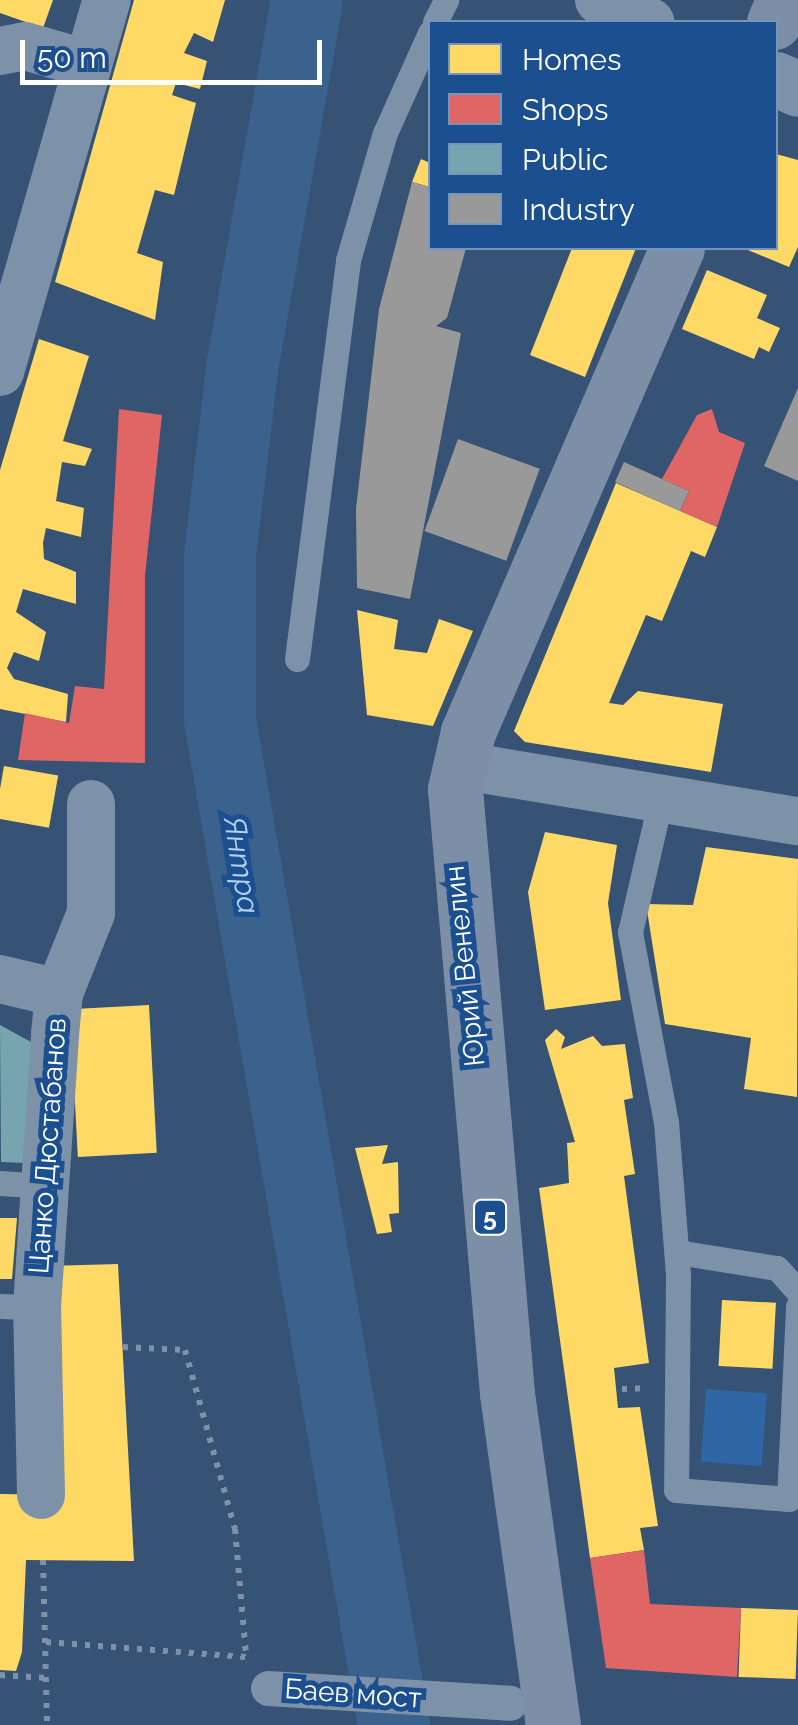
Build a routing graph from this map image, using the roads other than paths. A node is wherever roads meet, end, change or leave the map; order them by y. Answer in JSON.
{"nodes":[{"id":1,"x":107,"y":0,"type":"edge"},
{"id":2,"x":599,"y":0,"type":"edge"},
{"id":3,"x":645,"y":20,"type":"edge"},
{"id":4,"x":428,"y":37,"type":"edge"},
{"id":5,"x":0,"y":50,"type":"edge"},
{"id":6,"x":87,"y":64,"type":"junction"},
{"id":7,"x":676,"y":250,"type":"edge"},
{"id":8,"x":0,"y":372,"type":"edge"},
{"id":9,"x":297,"y":658,"type":"dead end"},
{"id":10,"x":458,"y":765,"type":"junction"},
{"id":11,"x":661,"y":798,"type":"junction"},
{"id":12,"x":92,"y":804,"type":"dead end"},
{"id":13,"x":798,"y":821,"type":"edge"},
{"id":14,"x":0,"y":979,"type":"edge"},
{"id":15,"x":58,"y":993,"type":"junction"},
{"id":16,"x":23,"y":1184,"type":"edge"},
{"id":17,"x":677,"y":1252,"type":"junction"},
{"id":18,"x":798,"y":1291,"type":"edge"},
{"id":19,"x":798,"y":1306,"type":"edge"},
{"id":20,"x":19,"y":1307,"type":"edge"},
{"id":21,"x":41,"y":1495,"type":"dead end"},
{"id":22,"x":257,"y":1679,"type":"road end"},
{"id":23,"x":520,"y":1711,"type":"edge"}],
"edges":[{"from":1,"to":6,"type":"street"},
{"from":2,"to":3,"type":"street"},
{"from":4,"to":9,"type":"lane"},
{"from":5,"to":6,"type":"street"},
{"from":6,"to":8,"type":"street"},
{"from":7,"to":10,"type":"main road","name":"Юрий Венелин","number":"5"},
{"from":10,"to":11,"type":"street"},
{"from":10,"to":23,"type":"main road","name":"Юрий Венелин","number":"5"},
{"from":11,"to":13,"type":"street"},
{"from":11,"to":17,"type":"lane"},
{"from":12,"to":15,"type":"street","name":"Цанко Дюстабанов"},
{"from":14,"to":15,"type":"street"},
{"from":15,"to":16,"type":"street","name":"Цанко Дюстабанов"},
{"from":16,"to":20,"type":"street","name":"Цанко Дюстабанов"},
{"from":17,"to":18,"type":"lane"},
{"from":17,"to":19,"type":"lane"},
{"from":20,"to":21,"type":"street","name":"Цанко Дюстабанов"},
{"from":22,"to":23,"type":"street","name":"Баев мост"}]}
